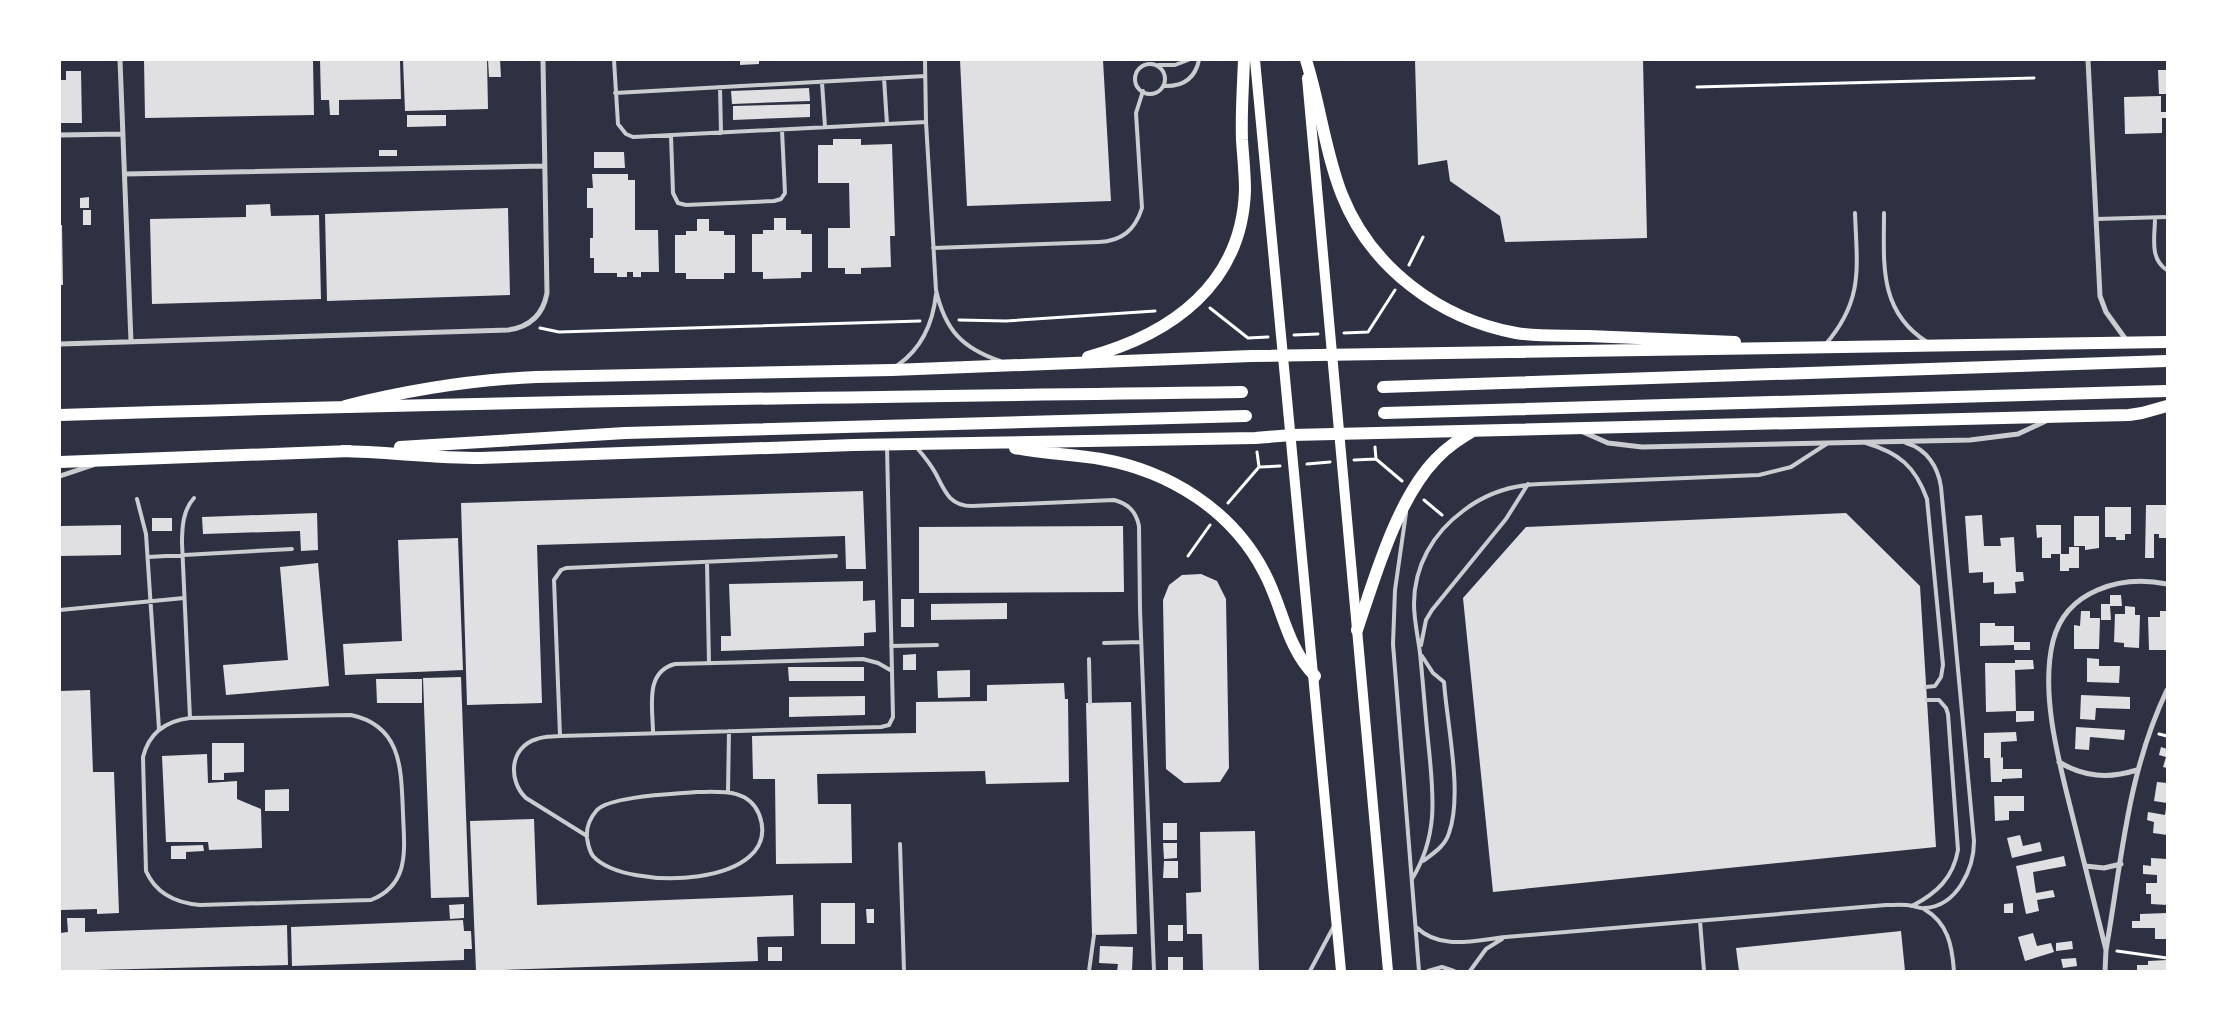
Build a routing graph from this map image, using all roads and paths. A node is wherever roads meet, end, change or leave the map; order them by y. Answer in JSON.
{"nodes":[{"id":1,"x":120,"y":60,"type":"edge"},
{"id":2,"x":542,"y":60,"type":"edge"},
{"id":3,"x":614,"y":60,"type":"edge"},
{"id":4,"x":925,"y":60,"type":"edge"},
{"id":5,"x":1188,"y":60,"type":"edge"},
{"id":6,"x":1198,"y":60,"type":"edge"},
{"id":7,"x":1244,"y":60,"type":"edge"},
{"id":8,"x":1255,"y":60,"type":"edge"},
{"id":9,"x":1306,"y":60,"type":"edge"},
{"id":10,"x":2088,"y":60,"type":"edge"},
{"id":11,"x":1156,"y":65,"type":"junction"},
{"id":12,"x":925,"y":76,"type":"junction"},
{"id":13,"x":884,"y":78,"type":"junction"},
{"id":14,"x":2034,"y":78,"type":"dead end"},
{"id":15,"x":822,"y":82,"type":"junction"},
{"id":16,"x":1163,"y":86,"type":"junction"},
{"id":17,"x":720,"y":87,"type":"junction"},
{"id":18,"x":1697,"y":87,"type":"dead end"},
{"id":19,"x":1143,"y":91,"type":"junction"},
{"id":20,"x":616,"y":93,"type":"junction"},
{"id":21,"x":926,"y":122,"type":"junction"},
{"id":22,"x":887,"y":124,"type":"junction"},
{"id":23,"x":825,"y":127,"type":"junction"},
{"id":24,"x":782,"y":130,"type":"junction"},
{"id":25,"x":722,"y":133,"type":"junction"},
{"id":26,"x":123,"y":134,"type":"junction"},
{"id":27,"x":60,"y":135,"type":"edge"},
{"id":28,"x":671,"y":136,"type":"junction"},
{"id":29,"x":543,"y":166,"type":"junction"},
{"id":30,"x":125,"y":174,"type":"junction"},
{"id":31,"x":1856,"y":213,"type":"dead end"},
{"id":32,"x":1884,"y":213,"type":"dead end"},
{"id":33,"x":2167,"y":217,"type":"edge"},
{"id":34,"x":2155,"y":218,"type":"junction"},
{"id":35,"x":2096,"y":219,"type":"junction"},
{"id":36,"x":1423,"y":237,"type":"dead end"},
{"id":37,"x":934,"y":248,"type":"junction"},
{"id":38,"x":2167,"y":270,"type":"edge"},
{"id":39,"x":1402,"y":278,"type":"junction"},
{"id":40,"x":936,"y":290,"type":"junction"},
{"id":41,"x":1199,"y":299,"type":"junction"},
{"id":42,"x":1162,"y":310,"type":"dead end"},
{"id":43,"x":931,"y":320,"type":"junction"},
{"id":44,"x":946,"y":320,"type":"junction"},
{"id":45,"x":527,"y":325,"type":"junction"},
{"id":46,"x":1330,"y":334,"type":"junction"},
{"id":47,"x":1281,"y":336,"type":"junction"},
{"id":48,"x":131,"y":342,"type":"junction"},
{"id":49,"x":2127,"y":342,"type":"junction"},
{"id":50,"x":2167,"y":342,"type":"edge"},
{"id":51,"x":60,"y":344,"type":"edge"},
{"id":52,"x":1931,"y":344,"type":"junction"},
{"id":53,"x":1822,"y":348,"type":"junction"},
{"id":54,"x":1790,"y":349,"type":"junction"},
{"id":55,"x":1332,"y":354,"type":"junction"},
{"id":56,"x":1284,"y":355,"type":"junction"},
{"id":57,"x":2167,"y":360,"type":"edge"},
{"id":58,"x":1065,"y":363,"type":"junction"},
{"id":59,"x":1012,"y":365,"type":"junction"},
{"id":60,"x":892,"y":370,"type":"junction"},
{"id":61,"x":1384,"y":387,"type":"dead end"},
{"id":62,"x":2167,"y":391,"type":"edge"},
{"id":63,"x":1242,"y":392,"type":"dead end"},
{"id":64,"x":345,"y":406,"type":"junction"},
{"id":65,"x":2167,"y":406,"type":"edge"},
{"id":66,"x":1384,"y":413,"type":"dead end"},
{"id":67,"x":60,"y":415,"type":"edge"},
{"id":68,"x":1246,"y":416,"type":"dead end"},
{"id":69,"x":2055,"y":417,"type":"junction"},
{"id":70,"x":1576,"y":428,"type":"junction"},
{"id":71,"x":1473,"y":431,"type":"junction"},
{"id":72,"x":1340,"y":434,"type":"junction"},
{"id":73,"x":1292,"y":435,"type":"junction"},
{"id":74,"x":1861,"y":442,"type":"junction"},
{"id":75,"x":1900,"y":442,"type":"junction"},
{"id":76,"x":998,"y":443,"type":"junction"},
{"id":77,"x":1828,"y":443,"type":"junction"},
{"id":78,"x":914,"y":444,"type":"junction"},
{"id":79,"x":887,"y":445,"type":"junction"},
{"id":80,"x":342,"y":451,"type":"junction"},
{"id":81,"x":1376,"y":459,"type":"dead end"},
{"id":82,"x":106,"y":461,"type":"junction"},
{"id":83,"x":1342,"y":461,"type":"junction"},
{"id":84,"x":60,"y":462,"type":"edge"},
{"id":85,"x":1294,"y":465,"type":"junction"},
{"id":86,"x":1259,"y":467,"type":"dead end"},
{"id":87,"x":60,"y":476,"type":"edge"},
{"id":88,"x":1528,"y":484,"type":"junction"},
{"id":89,"x":194,"y":498,"type":"dead end"},
{"id":90,"x":137,"y":499,"type":"dead end"},
{"id":91,"x":1407,"y":503,"type":"junction"},
{"id":92,"x":292,"y":549,"type":"dead end"},
{"id":93,"x":182,"y":555,"type":"junction"},
{"id":94,"x":836,"y":556,"type":"dead end"},
{"id":95,"x":148,"y":557,"type":"junction"},
{"id":96,"x":707,"y":562,"type":"junction"},
{"id":97,"x":2167,"y":584,"type":"edge"},
{"id":98,"x":184,"y":598,"type":"junction"},
{"id":99,"x":151,"y":601,"type":"junction"},
{"id":100,"x":60,"y":610,"type":"edge"},
{"id":101,"x":1357,"y":630,"type":"junction"},
{"id":102,"x":1141,"y":642,"type":"junction"},
{"id":103,"x":1104,"y":643,"type":"dead end"},
{"id":104,"x":936,"y":645,"type":"dead end"},
{"id":105,"x":891,"y":646,"type":"junction"},
{"id":106,"x":1420,"y":652,"type":"junction"},
{"id":107,"x":1090,"y":659,"type":"dead end"},
{"id":108,"x":709,"y":663,"type":"junction"},
{"id":109,"x":892,"y":671,"type":"junction"},
{"id":110,"x":1315,"y":676,"type":"junction"},
{"id":111,"x":1926,"y":687,"type":"dead end"},
{"id":112,"x":2167,"y":690,"type":"edge"},
{"id":113,"x":1927,"y":700,"type":"dead end"},
{"id":114,"x":1090,"y":703,"type":"dead end"},
{"id":115,"x":190,"y":718,"type":"junction"},
{"id":116,"x":159,"y":730,"type":"junction"},
{"id":117,"x":729,"y":731,"type":"junction"},
{"id":118,"x":653,"y":733,"type":"junction"},
{"id":119,"x":560,"y":736,"type":"junction"},
{"id":120,"x":2059,"y":762,"type":"junction"},
{"id":121,"x":2136,"y":770,"type":"junction"},
{"id":122,"x":728,"y":792,"type":"junction"},
{"id":123,"x":587,"y":836,"type":"junction"},
{"id":124,"x":900,"y":844,"type":"dead end"},
{"id":125,"x":1422,"y":862,"type":"junction"},
{"id":126,"x":2121,"y":864,"type":"junction"},
{"id":127,"x":2085,"y":866,"type":"junction"},
{"id":128,"x":1412,"y":879,"type":"junction"},
{"id":129,"x":1912,"y":906,"type":"junction"},
{"id":130,"x":1923,"y":909,"type":"junction"},
{"id":131,"x":1338,"y":919,"type":"junction"},
{"id":132,"x":1700,"y":921,"type":"junction"},
{"id":133,"x":1416,"y":927,"type":"junction"},
{"id":134,"x":1094,"y":935,"type":"dead end"},
{"id":135,"x":1506,"y":936,"type":"junction"},
{"id":136,"x":2106,"y":950,"type":"junction"},
{"id":137,"x":2167,"y":958,"type":"edge"},
{"id":138,"x":904,"y":971,"type":"edge"},
{"id":139,"x":1089,"y":971,"type":"edge"},
{"id":140,"x":1154,"y":971,"type":"edge"},
{"id":141,"x":1310,"y":971,"type":"edge"},
{"id":142,"x":1341,"y":971,"type":"edge"},
{"id":143,"x":1388,"y":971,"type":"edge"},
{"id":144,"x":1419,"y":971,"type":"edge"},
{"id":145,"x":1428,"y":971,"type":"edge"},
{"id":146,"x":1454,"y":971,"type":"edge"},
{"id":147,"x":1470,"y":971,"type":"edge"},
{"id":148,"x":1704,"y":971,"type":"edge"},
{"id":149,"x":1954,"y":971,"type":"edge"},
{"id":150,"x":2105,"y":971,"type":"edge"}],
"edges":[{"from":1,"to":26,"type":"street"},
{"from":2,"to":29,"type":"street"},
{"from":3,"to":20,"type":"lane"},
{"from":4,"to":12,"type":"lane"},
{"from":5,"to":11,"type":"lane"},
{"from":6,"to":16,"type":"lane"},
{"from":7,"to":41,"type":"main road"},
{"from":8,"to":47,"type":"main road"},
{"from":9,"to":39,"type":"main road"},
{"from":9,"to":46,"type":"main road"},
{"from":10,"to":35,"type":"street"},
{"from":11,"to":16,"type":"lane"},
{"from":11,"to":19,"type":"lane"},
{"from":12,"to":13,"type":"lane"},
{"from":12,"to":21,"type":"lane"},
{"from":13,"to":15,"type":"lane"},
{"from":13,"to":22,"type":"lane"},
{"from":14,"to":18,"type":"path"},
{"from":15,"to":17,"type":"lane"},
{"from":15,"to":23,"type":"lane"},
{"from":16,"to":19,"type":"lane"},
{"from":17,"to":20,"type":"lane"},
{"from":17,"to":25,"type":"lane"},
{"from":19,"to":37,"type":"lane"},
{"from":20,"to":28,"type":"lane"},
{"from":21,"to":22,"type":"lane"},
{"from":21,"to":37,"type":"lane"},
{"from":22,"to":23,"type":"lane"},
{"from":23,"to":24,"type":"lane"},
{"from":24,"to":25,"type":"lane"},
{"from":24,"to":28,"type":"lane"},
{"from":25,"to":28,"type":"lane"},
{"from":26,"to":27,"type":"street"},
{"from":26,"to":30,"type":"street"},
{"from":29,"to":30,"type":"street"},
{"from":29,"to":45,"type":"street"},
{"from":30,"to":48,"type":"street"},
{"from":31,"to":53,"type":"lane"},
{"from":32,"to":52,"type":"lane"},
{"from":33,"to":34,"type":"lane"},
{"from":34,"to":35,"type":"lane"},
{"from":34,"to":38,"type":"lane"},
{"from":35,"to":49,"type":"street"},
{"from":36,"to":39,"type":"path"},
{"from":37,"to":40,"type":"lane"},
{"from":39,"to":46,"type":"path"},
{"from":39,"to":54,"type":"main road"},
{"from":40,"to":43,"type":"lane"},
{"from":40,"to":44,"type":"lane"},
{"from":41,"to":47,"type":"path"},
{"from":41,"to":58,"type":"main road"},
{"from":42,"to":44,"type":"path"},
{"from":43,"to":45,"type":"path"},
{"from":43,"to":60,"type":"lane"},
{"from":44,"to":59,"type":"lane"},
{"from":45,"to":48,"type":"street"},
{"from":46,"to":47,"type":"path"},
{"from":46,"to":55,"type":"main road"},
{"from":47,"to":56,"type":"main road"},
{"from":48,"to":51,"type":"street"},
{"from":49,"to":50,"type":"main road"},
{"from":49,"to":52,"type":"main road"},
{"from":52,"to":53,"type":"main road"},
{"from":53,"to":54,"type":"main road"},
{"from":54,"to":55,"type":"main road"},
{"from":55,"to":56,"type":"main road"},
{"from":55,"to":72,"type":"main road"},
{"from":56,"to":58,"type":"main road"},
{"from":56,"to":73,"type":"main road"},
{"from":57,"to":61,"type":"main road"},
{"from":58,"to":59,"type":"main road"},
{"from":59,"to":60,"type":"main road"},
{"from":60,"to":64,"type":"main road"},
{"from":62,"to":66,"type":"main road"},
{"from":63,"to":64,"type":"main road"},
{"from":64,"to":67,"type":"main road"},
{"from":65,"to":69,"type":"main road"},
{"from":68,"to":80,"type":"main road"},
{"from":69,"to":70,"type":"main road"},
{"from":69,"to":75,"type":"street"},
{"from":70,"to":71,"type":"main road"},
{"from":70,"to":77,"type":"street"},
{"from":71,"to":72,"type":"main road"},
{"from":71,"to":91,"type":"main road"},
{"from":72,"to":73,"type":"main road"},
{"from":72,"to":83,"type":"main road"},
{"from":73,"to":76,"type":"main road"},
{"from":73,"to":85,"type":"main road"},
{"from":74,"to":75,"type":"street"},
{"from":74,"to":77,"type":"street"},
{"from":74,"to":111,"type":"lane"},
{"from":75,"to":130,"type":"lane"},
{"from":76,"to":78,"type":"main road"},
{"from":76,"to":110,"type":"main road"},
{"from":77,"to":88,"type":"lane"},
{"from":78,"to":79,"type":"main road"},
{"from":78,"to":102,"type":"lane"},
{"from":79,"to":80,"type":"main road"},
{"from":79,"to":105,"type":"lane"},
{"from":80,"to":82,"type":"main road"},
{"from":81,"to":83,"type":"path"},
{"from":82,"to":84,"type":"main road"},
{"from":82,"to":87,"type":"street"},
{"from":83,"to":85,"type":"path"},
{"from":83,"to":101,"type":"main road"},
{"from":85,"to":86,"type":"path"},
{"from":85,"to":110,"type":"main road"},
{"from":88,"to":106,"type":"lane"},
{"from":88,"to":106,"type":"lane"},
{"from":89,"to":93,"type":"lane"},
{"from":90,"to":95,"type":"lane"},
{"from":91,"to":101,"type":"main road"},
{"from":91,"to":128,"type":"lane"},
{"from":92,"to":93,"type":"lane"},
{"from":93,"to":95,"type":"lane"},
{"from":93,"to":98,"type":"lane"},
{"from":94,"to":96,"type":"lane"},
{"from":95,"to":99,"type":"lane"},
{"from":96,"to":108,"type":"lane"},
{"from":96,"to":119,"type":"lane"},
{"from":97,"to":120,"type":"street"},
{"from":98,"to":99,"type":"lane"},
{"from":98,"to":115,"type":"lane"},
{"from":99,"to":100,"type":"lane"},
{"from":99,"to":116,"type":"lane"},
{"from":101,"to":143,"type":"main road"},
{"from":102,"to":103,"type":"lane"},
{"from":102,"to":140,"type":"lane"},
{"from":104,"to":105,"type":"lane"},
{"from":105,"to":109,"type":"lane"},
{"from":106,"to":125,"type":"lane"},
{"from":106,"to":125,"type":"lane"},
{"from":107,"to":114,"type":"lane"},
{"from":108,"to":109,"type":"lane"},
{"from":108,"to":118,"type":"lane"},
{"from":109,"to":117,"type":"lane"},
{"from":110,"to":131,"type":"main road"},
{"from":112,"to":121,"type":"street"},
{"from":113,"to":129,"type":"lane"},
{"from":115,"to":116,"type":"lane"},
{"from":115,"to":116,"type":"lane"},
{"from":117,"to":118,"type":"lane"},
{"from":117,"to":122,"type":"lane"},
{"from":118,"to":119,"type":"lane"},
{"from":119,"to":123,"type":"lane"},
{"from":120,"to":121,"type":"street"},
{"from":120,"to":127,"type":"street"},
{"from":121,"to":126,"type":"street"},
{"from":122,"to":123,"type":"lane"},
{"from":122,"to":123,"type":"lane"},
{"from":124,"to":138,"type":"lane"},
{"from":125,"to":128,"type":"lane"},
{"from":126,"to":127,"type":"street"},
{"from":126,"to":136,"type":"street"},
{"from":127,"to":136,"type":"street"},
{"from":128,"to":133,"type":"lane"},
{"from":129,"to":130,"type":"lane"},
{"from":129,"to":132,"type":"lane"},
{"from":130,"to":149,"type":"lane"},
{"from":131,"to":141,"type":"lane"},
{"from":131,"to":142,"type":"main road"},
{"from":132,"to":135,"type":"lane"},
{"from":132,"to":148,"type":"lane"},
{"from":133,"to":135,"type":"lane"},
{"from":133,"to":144,"type":"lane"},
{"from":134,"to":139,"type":"lane"},
{"from":135,"to":147,"type":"lane"},
{"from":136,"to":137,"type":"path"},
{"from":136,"to":150,"type":"street"},
{"from":145,"to":146,"type":"lane"}]}
